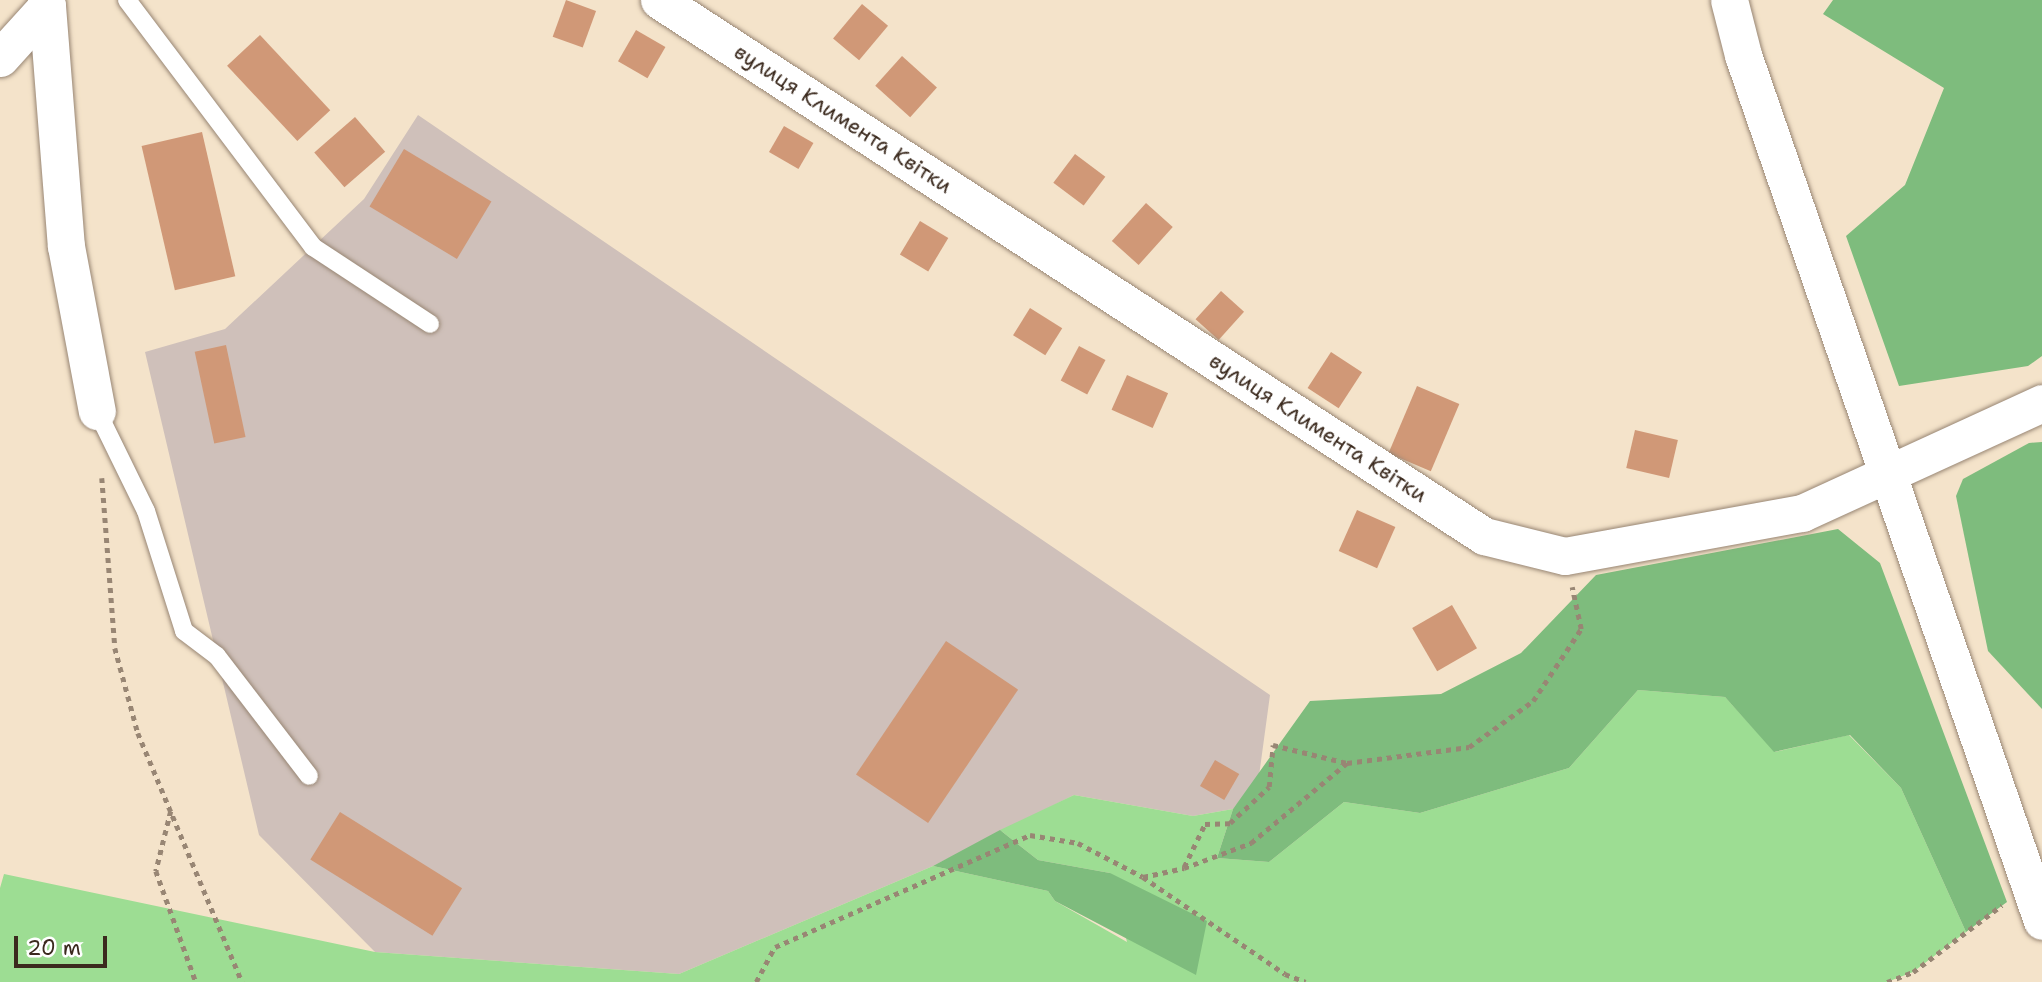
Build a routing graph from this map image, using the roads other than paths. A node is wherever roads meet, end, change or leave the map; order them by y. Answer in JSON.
{"nodes":[{"id":1,"x":127,"y":0,"type":"edge"},
{"id":2,"x":659,"y":0,"type":"edge"},
{"id":3,"x":1729,"y":0,"type":"edge"},
{"id":4,"x":47,"y":3,"type":"edge"},
{"id":5,"x":0,"y":58,"type":"edge"},
{"id":6,"x":430,"y":324,"type":"dead end"},
{"id":7,"x":2042,"y":403,"type":"edge"},
{"id":8,"x":97,"y":411,"type":"joint"},
{"id":9,"x":1889,"y":476,"type":"junction"},
{"id":10,"x":309,"y":776,"type":"dead end"},
{"id":11,"x":2042,"y":921,"type":"edge"}],
"edges":[{"from":1,"to":6,"type":"lane"},
{"from":2,"to":9,"type":"street","name":"вулиця Климента Квітки"},
{"from":3,"to":9,"type":"street"},
{"from":4,"to":5,"type":"street"},
{"from":4,"to":8,"type":"street"},
{"from":7,"to":9,"type":"street","name":"вулиця Климента Квітки"},
{"from":8,"to":10,"type":"lane"},
{"from":9,"to":11,"type":"street"}]}
